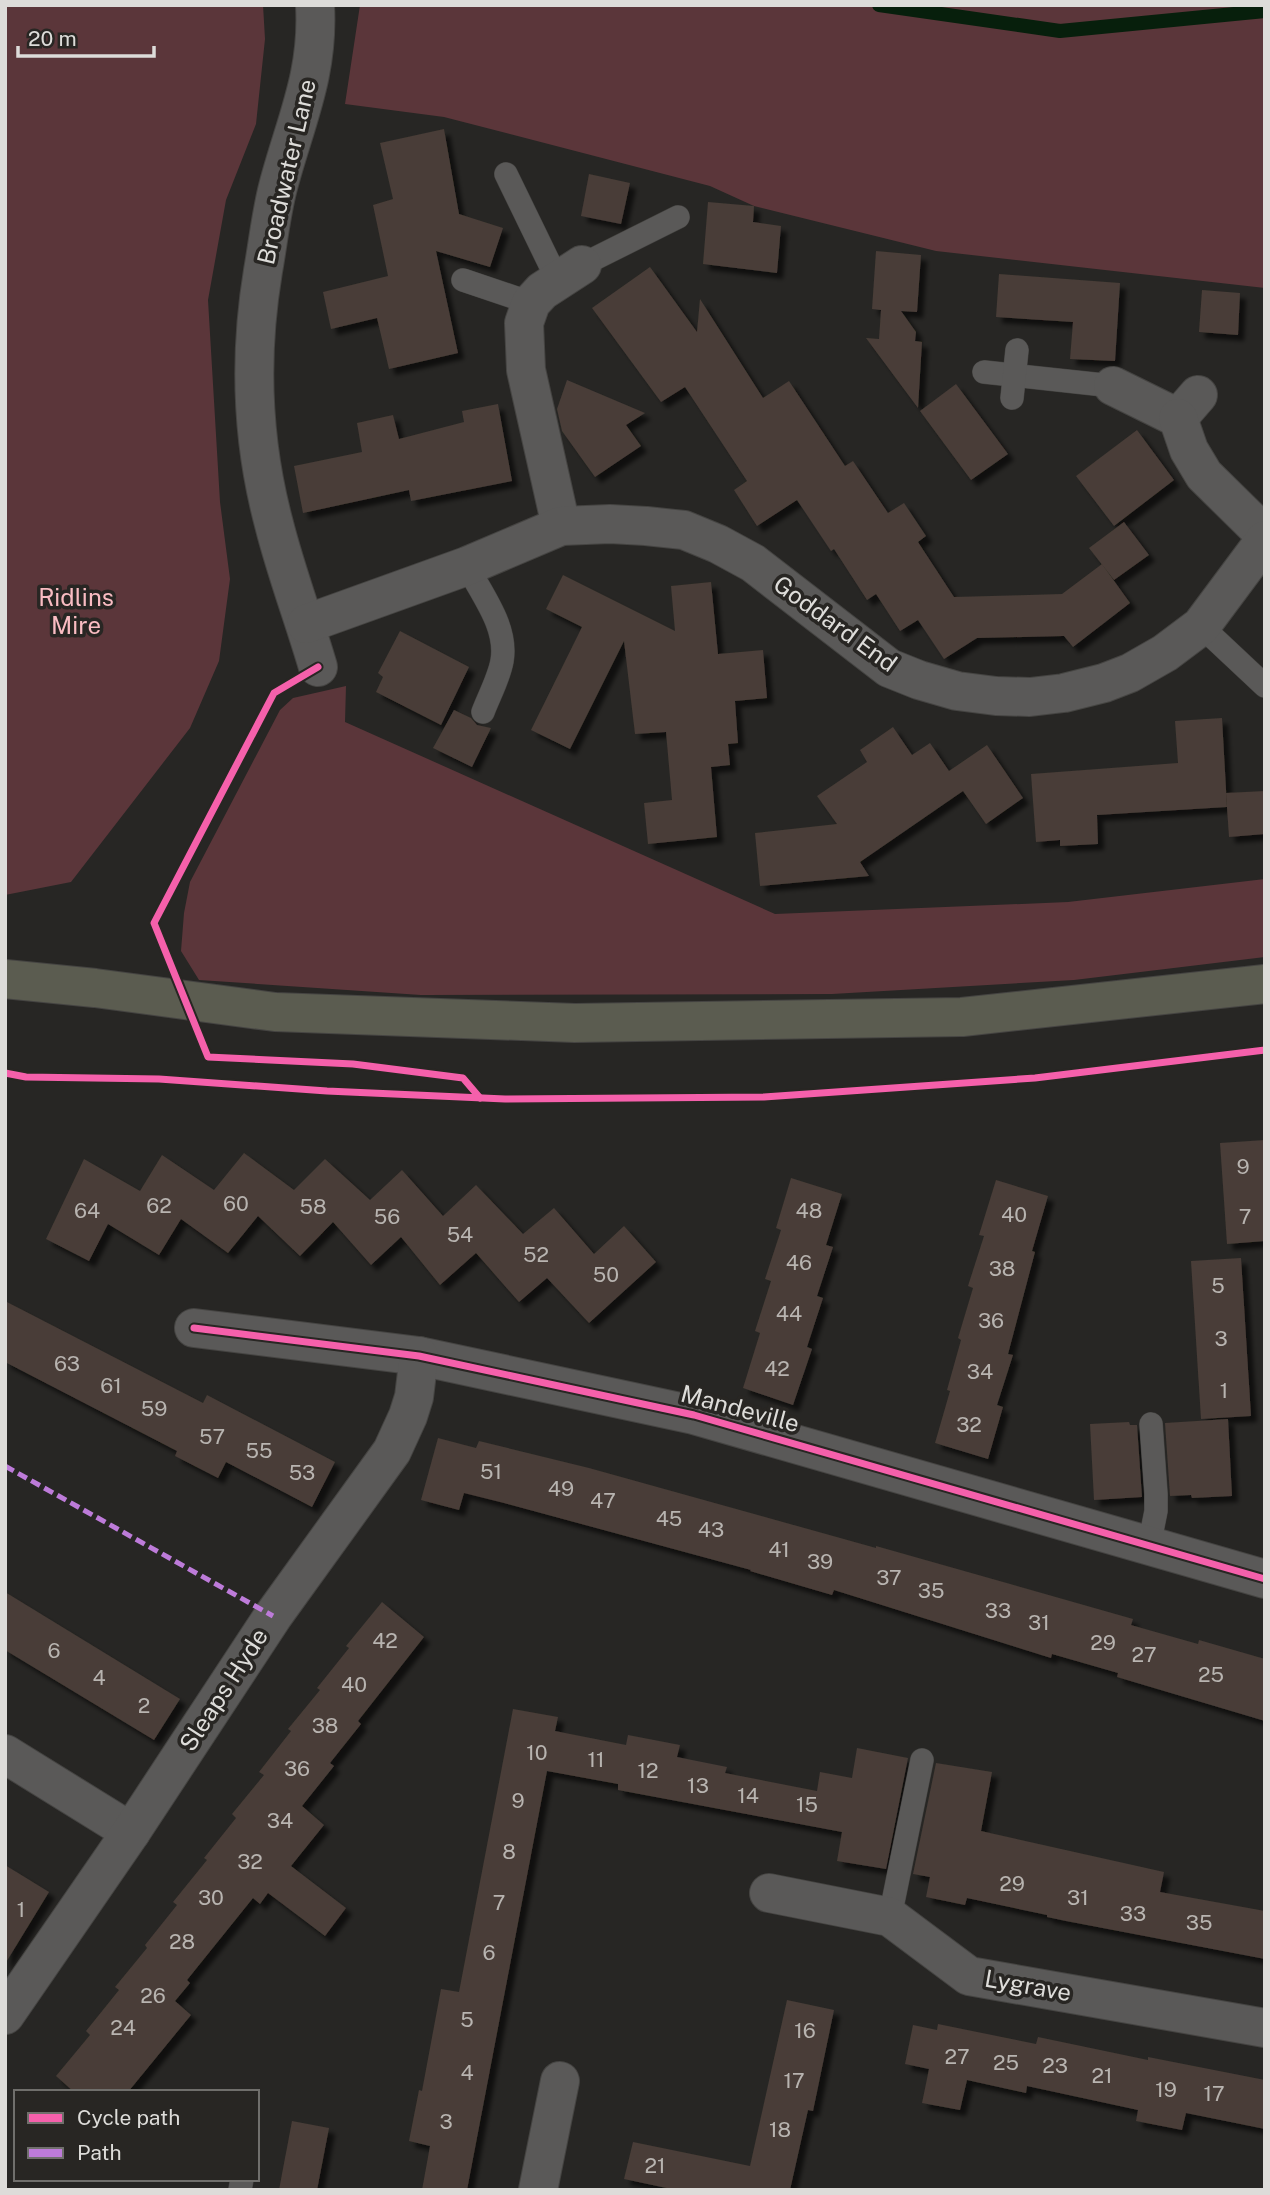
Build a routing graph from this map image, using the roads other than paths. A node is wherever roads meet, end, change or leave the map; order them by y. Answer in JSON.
{"nodes":[{"id":1,"x":315,"y":5,"type":"edge"},
{"id":2,"x":506,"y":174,"type":"dead end"},
{"id":3,"x":678,"y":217,"type":"dead end"},
{"id":4,"x":463,"y":280,"type":"dead end"},
{"id":5,"x":557,"y":283,"type":"junction"},
{"id":6,"x":1017,"y":350,"type":"dead end"},
{"id":7,"x":984,"y":372,"type":"dead end"},
{"id":8,"x":1014,"y":386,"type":"junction"},
{"id":9,"x":1113,"y":386,"type":"joint"},
{"id":10,"x":561,"y":526,"type":"junction"},
{"id":11,"x":1265,"y":537,"type":"edge"},
{"id":12,"x":467,"y":566,"type":"junction"},
{"id":13,"x":306,"y":624,"type":"junction"},
{"id":14,"x":1201,"y":626,"type":"junction"},
{"id":15,"x":317,"y":667,"type":"dead end"},
{"id":16,"x":1265,"y":686,"type":"edge"},
{"id":17,"x":482,"y":712,"type":"dead end"},
{"id":18,"x":5,"y":979,"type":"edge"},
{"id":19,"x":1265,"y":984,"type":"edge"},
{"id":20,"x":194,"y":1328,"type":"dead end"},
{"id":21,"x":419,"y":1356,"type":"junction"},
{"id":22,"x":1151,"y":1424,"type":"dead end"},
{"id":23,"x":1149,"y":1546,"type":"junction"},
{"id":24,"x":1264,"y":1576,"type":"edge"},
{"id":25,"x":5,"y":1754,"type":"edge"},
{"id":26,"x":922,"y":1760,"type":"dead end"},
{"id":27,"x":131,"y":1832,"type":"junction"},
{"id":28,"x":769,"y":1893,"type":"dead end"},
{"id":29,"x":890,"y":1917,"type":"junction"},
{"id":30,"x":5,"y":2015,"type":"edge"},
{"id":31,"x":1265,"y":2028,"type":"edge"},
{"id":32,"x":560,"y":2081,"type":"dead end"},
{"id":33,"x":538,"y":2190,"type":"edge"}],
"edges":[{"from":1,"to":13,"type":"street","name":"Broadwater Lane"},
{"from":2,"to":5,"type":"lane"},
{"from":3,"to":5,"type":"lane"},
{"from":4,"to":5,"type":"lane"},
{"from":5,"to":10,"type":"street"},
{"from":6,"to":8,"type":"lane"},
{"from":7,"to":8,"type":"lane"},
{"from":8,"to":9,"type":"lane"},
{"from":9,"to":11,"type":"street","name":"Goddard End"},
{"from":10,"to":12,"type":"street","name":"Goddard End"},
{"from":10,"to":14,"type":"street","name":"Goddard End"},
{"from":11,"to":14,"type":"street","name":"Goddard End"},
{"from":12,"to":13,"type":"street","name":"Goddard End"},
{"from":12,"to":17,"type":"lane"},
{"from":13,"to":15,"type":"street","name":"Broadwater Lane"},
{"from":14,"to":16,"type":"lane"},
{"from":18,"to":19,"type":"highway"},
{"from":20,"to":21,"type":"street","name":"Mandeville"},
{"from":21,"to":23,"type":"street","name":"Mandeville"},
{"from":21,"to":27,"type":"street","name":"Sleaps Hyde"},
{"from":22,"to":23,"type":"lane"},
{"from":23,"to":24,"type":"street","name":"Mandeville"},
{"from":25,"to":27,"type":"street"},
{"from":26,"to":29,"type":"lane"},
{"from":27,"to":30,"type":"street","name":"Sleaps Hyde"},
{"from":28,"to":29,"type":"street","name":"Lygrave"},
{"from":29,"to":31,"type":"street","name":"Lygrave"},
{"from":32,"to":33,"type":"street"}]}
